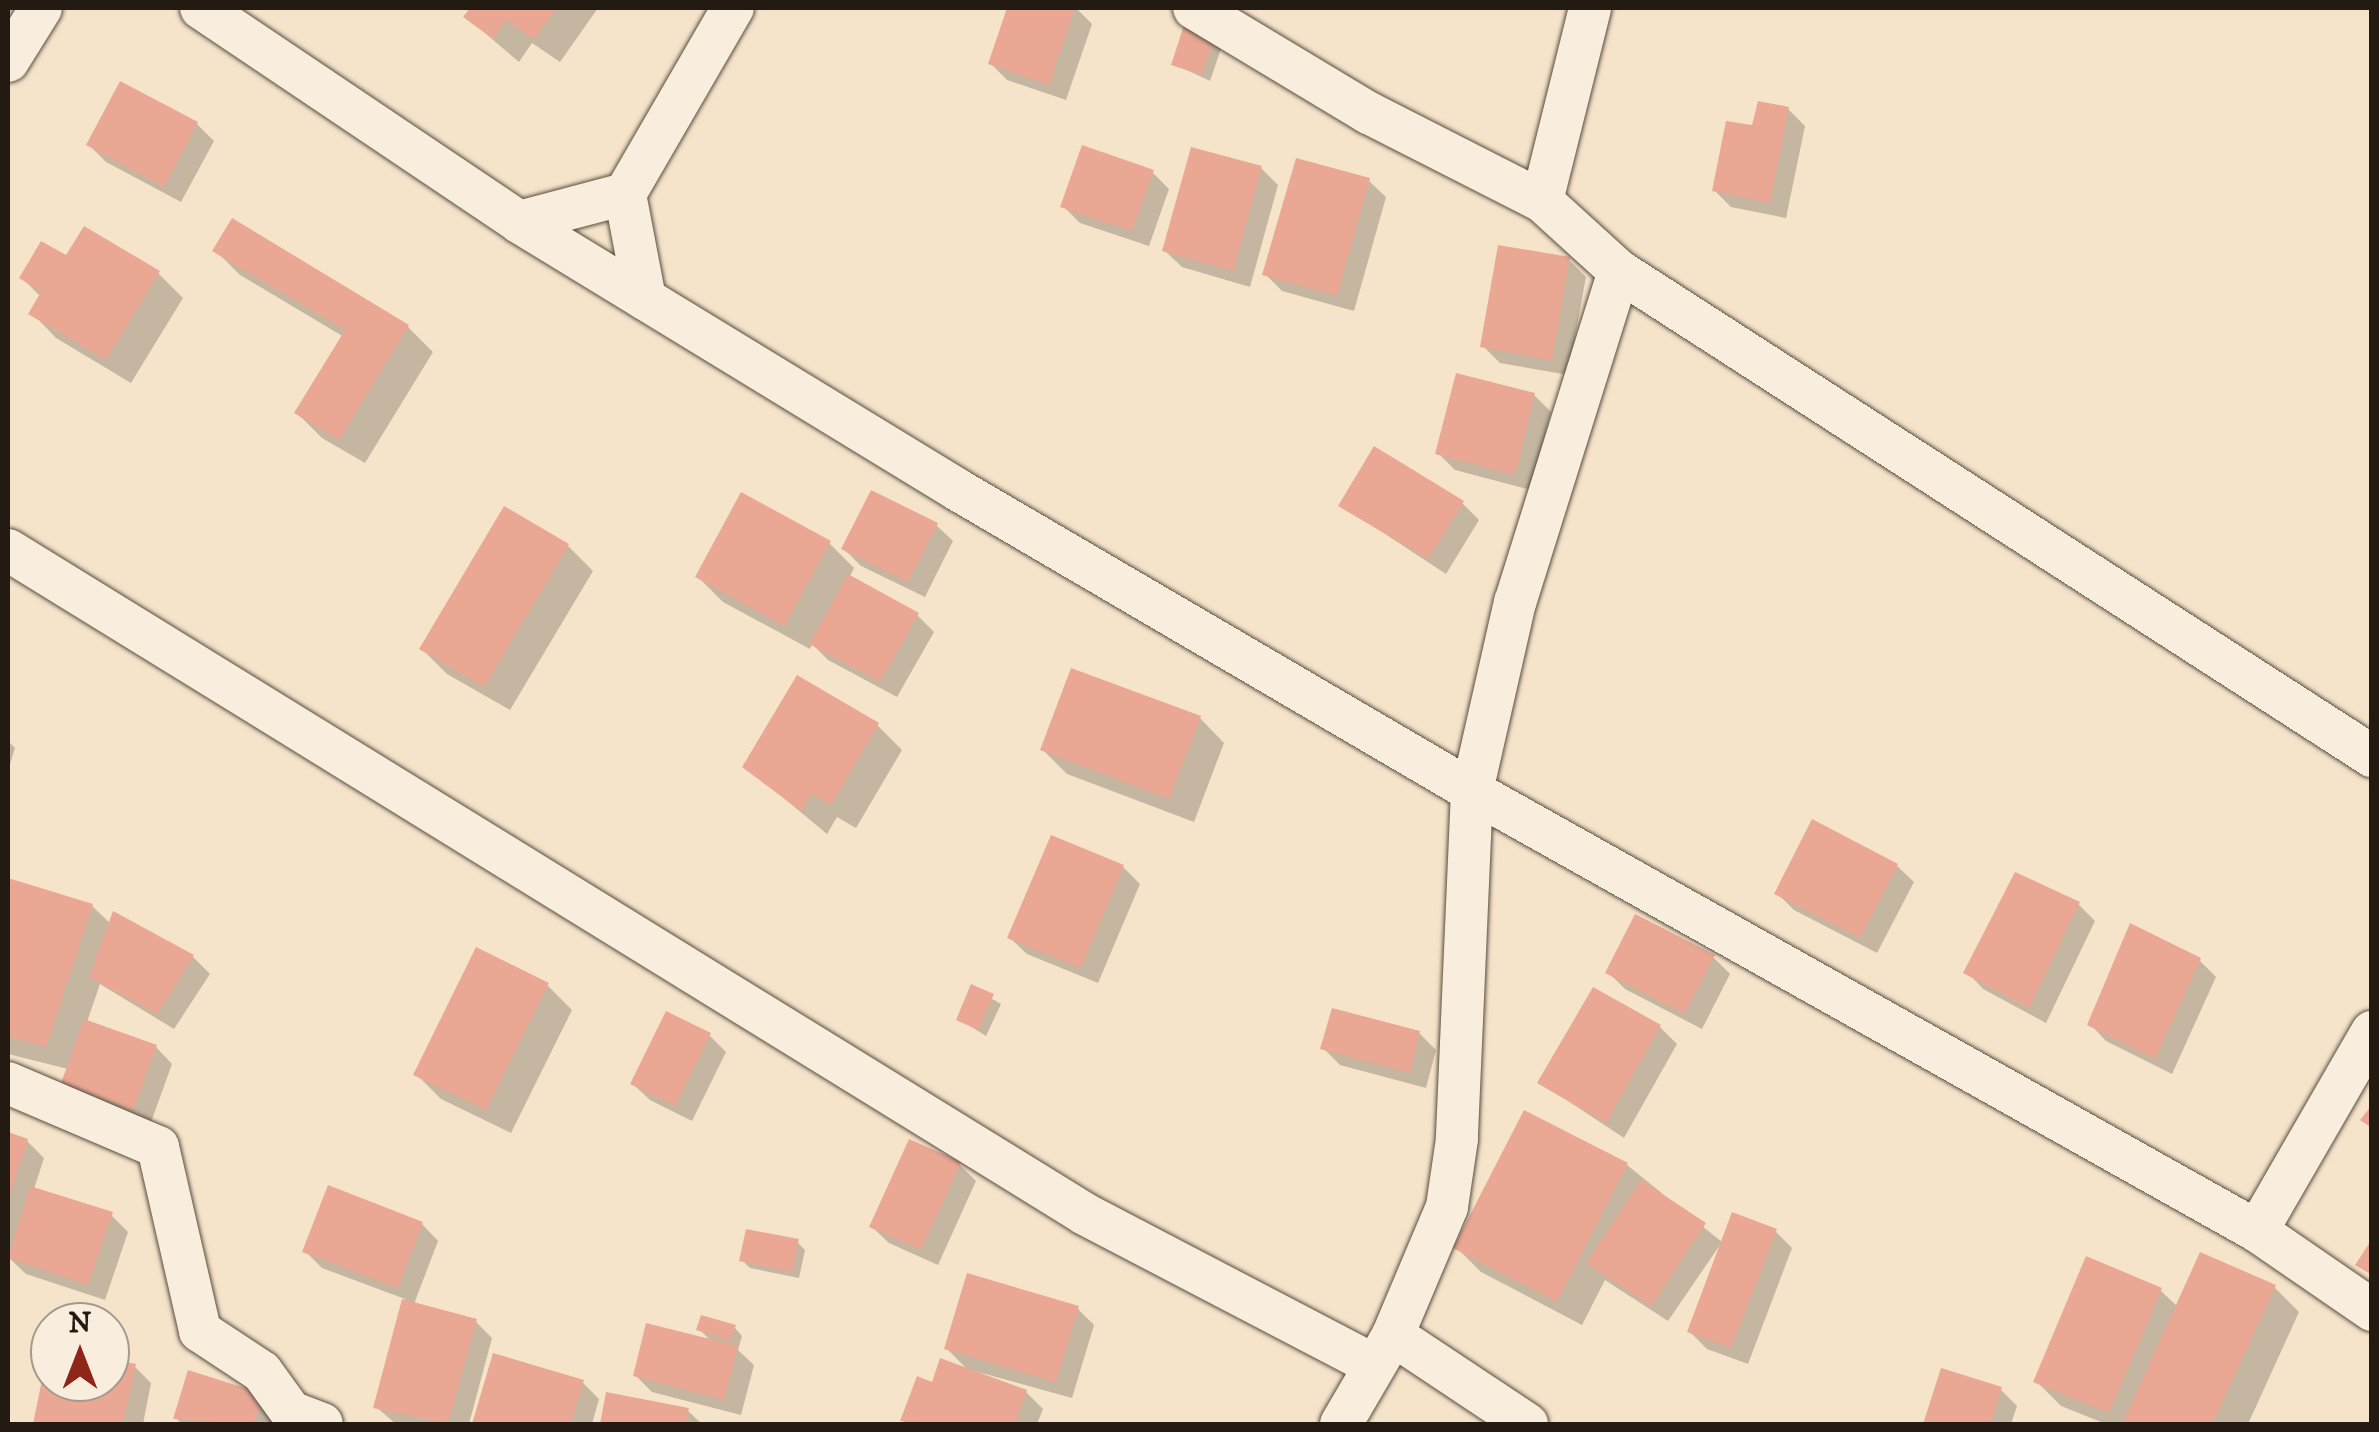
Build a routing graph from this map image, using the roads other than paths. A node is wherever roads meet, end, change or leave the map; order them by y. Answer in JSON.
{"nodes":[{"id":1,"x":41,"y":8,"type":"edge"},
{"id":2,"x":200,"y":8,"type":"edge"},
{"id":3,"x":733,"y":8,"type":"edge"},
{"id":4,"x":1194,"y":8,"type":"edge"},
{"id":5,"x":1590,"y":8,"type":"edge"},
{"id":6,"x":8,"y":61,"type":"edge"},
{"id":7,"x":625,"y":194,"type":"junction"},
{"id":8,"x":1542,"y":202,"type":"junction"},
{"id":9,"x":520,"y":222,"type":"junction"},
{"id":10,"x":1619,"y":271,"type":"junction"},
{"id":11,"x":645,"y":299,"type":"junction"},
{"id":12,"x":8,"y":550,"type":"edge"},
{"id":13,"x":2372,"y":756,"type":"edge"},
{"id":14,"x":1472,"y":791,"type":"junction"},
{"id":15,"x":2372,"y":1032,"type":"edge"},
{"id":16,"x":8,"y":1083,"type":"edge"},
{"id":17,"x":2257,"y":1231,"type":"junction"},
{"id":18,"x":2372,"y":1310,"type":"edge"},
{"id":19,"x":1383,"y":1350,"type":"junction"},
{"id":20,"x":322,"y":1424,"type":"edge"},
{"id":21,"x":1342,"y":1424,"type":"edge"},
{"id":22,"x":1527,"y":1424,"type":"edge"}],
"edges":[{"from":1,"to":6,"type":"street"},
{"from":2,"to":9,"type":"street"},
{"from":3,"to":7,"type":"street"},
{"from":4,"to":8,"type":"street"},
{"from":5,"to":8,"type":"street"},
{"from":7,"to":9,"type":"street"},
{"from":7,"to":11,"type":"street"},
{"from":8,"to":10,"type":"street"},
{"from":9,"to":11,"type":"street"},
{"from":10,"to":13,"type":"street"},
{"from":10,"to":14,"type":"street"},
{"from":11,"to":14,"type":"street"},
{"from":12,"to":19,"type":"street"},
{"from":14,"to":17,"type":"street"},
{"from":14,"to":19,"type":"street"},
{"from":15,"to":17,"type":"street"},
{"from":16,"to":20,"type":"street"},
{"from":17,"to":18,"type":"street"},
{"from":19,"to":21,"type":"street"},
{"from":19,"to":22,"type":"street"}]}
